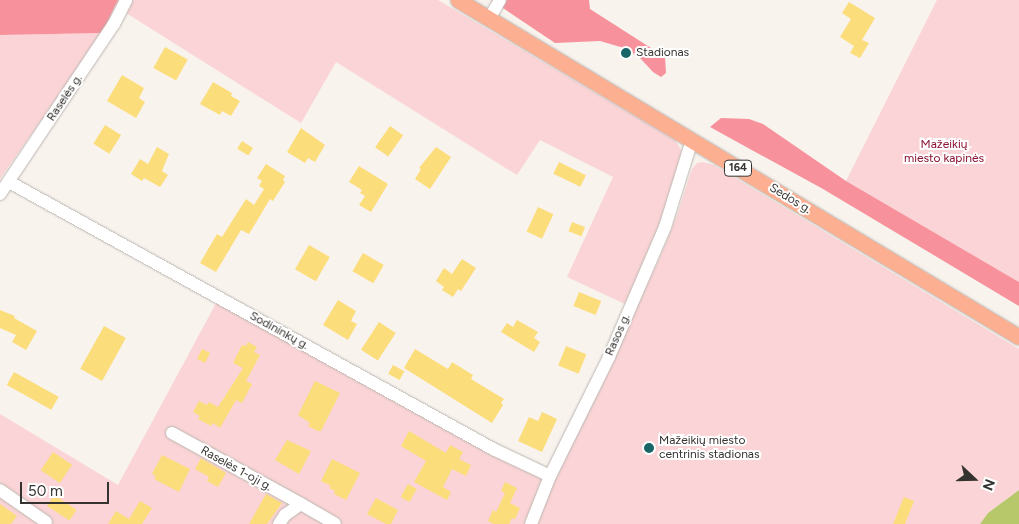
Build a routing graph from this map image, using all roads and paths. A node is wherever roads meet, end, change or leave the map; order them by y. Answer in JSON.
{"nodes":[{"id":1,"x":126,"y":0,"type":"edge"},
{"id":2,"x":458,"y":0,"type":"edge"},
{"id":3,"x":500,"y":0,"type":"edge"},
{"id":4,"x":489,"y":19,"type":"junction"},
{"id":5,"x":692,"y":140,"type":"junction"},
{"id":6,"x":8,"y":182,"type":"junction"},
{"id":7,"x":0,"y":194,"type":"edge"},
{"id":8,"x":1019,"y":337,"type":"edge"},
{"id":9,"x":172,"y":433,"type":"dead end"},
{"id":10,"x":550,"y":476,"type":"junction"},
{"id":11,"x":0,"y":490,"type":"edge"},
{"id":12,"x":301,"y":504,"type":"junction"},
{"id":13,"x":46,"y":522,"type":"dead end"},
{"id":14,"x":279,"y":524,"type":"edge"},
{"id":15,"x":335,"y":524,"type":"edge"},
{"id":16,"x":530,"y":524,"type":"edge"}],
"edges":[{"from":1,"to":6,"type":"street","name":"Raselės g."},
{"from":2,"to":4,"type":"main road","name":"Sedos g.","number":"164"},
{"from":3,"to":4,"type":"street"},
{"from":4,"to":5,"type":"main road","name":"Sedos g.","number":"164"},
{"from":5,"to":8,"type":"main road","name":"Sedos g.","number":"164"},
{"from":5,"to":10,"type":"street","name":"Rasos g."},
{"from":6,"to":7,"type":"street","name":"Raselės g."},
{"from":6,"to":10,"type":"street","name":"Sodininkų g."},
{"from":9,"to":12,"type":"street","name":"Raselės 1-oji g."},
{"from":10,"to":16,"type":"street","name":"Rasos g."},
{"from":11,"to":13,"type":"street"},
{"from":12,"to":14,"type":"street"},
{"from":12,"to":15,"type":"street","name":"Raselės 1-oji g."}]}
